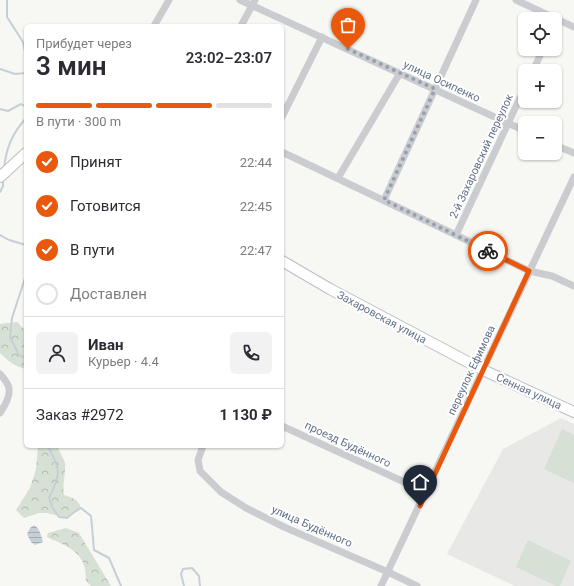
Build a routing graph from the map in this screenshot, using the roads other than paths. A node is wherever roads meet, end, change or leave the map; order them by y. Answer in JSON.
{"nodes":[{"id":1,"x":169,"y":0,"type":"edge"},
{"id":2,"x":240,"y":0,"type":"edge"},
{"id":3,"x":476,"y":0,"type":"edge"},
{"id":4,"x":516,"y":0,"type":"edge"},
{"id":5,"x":254,"y":3,"type":"edge"},
{"id":6,"x":538,"y":12,"type":"edge"},
{"id":7,"x":155,"y":24,"type":"edge"},
{"id":8,"x":243,"y":24,"type":"edge"},
{"id":9,"x":562,"y":24,"type":"edge"},
{"id":10,"x":574,"y":27,"type":"edge"},
{"id":11,"x":322,"y":38,"type":"junction"},
{"id":12,"x":400,"y":73,"type":"junction"},
{"id":13,"x":435,"y":89,"type":"junction"},
{"id":14,"x":518,"y":102,"type":"edge"},
{"id":15,"x":284,"y":113,"type":"edge"},
{"id":16,"x":508,"y":124,"type":"junction"},
{"id":17,"x":518,"y":128,"type":"edge"},
{"id":18,"x":562,"y":148,"type":"edge"},
{"id":19,"x":284,"y":153,"type":"edge"},
{"id":20,"x":574,"y":153,"type":"edge"},
{"id":21,"x":24,"y":155,"type":"edge"},
{"id":22,"x":0,"y":177,"type":"edge"},
{"id":23,"x":574,"y":177,"type":"edge"},
{"id":24,"x":338,"y":178,"type":"junction"},
{"id":25,"x":384,"y":200,"type":"junction"},
{"id":26,"x":456,"y":235,"type":"junction"},
{"id":27,"x":284,"y":262,"type":"edge"},
{"id":28,"x":529,"y":271,"type":"junction"},
{"id":29,"x":574,"y":286,"type":"edge"},
{"id":30,"x":483,"y":370,"type":"junction"},
{"id":31,"x":0,"y":374,"type":"edge"},
{"id":32,"x":574,"y":412,"type":"edge"},
{"id":33,"x":0,"y":413,"type":"edge"},
{"id":34,"x":284,"y":427,"type":"edge"},
{"id":35,"x":201,"y":448,"type":"edge"},
{"id":36,"x":426,"y":492,"type":"junction"},
{"id":37,"x":388,"y":572,"type":"junction"},
{"id":38,"x":381,"y":586,"type":"edge"},
{"id":39,"x":417,"y":586,"type":"edge"}],
"edges":[{"from":1,"to":7,"type":"street"},
{"from":2,"to":5,"type":"street","name":"улица Осипенко"},
{"from":3,"to":13,"type":"street"},
{"from":4,"to":6,"type":"street"},
{"from":5,"to":8,"type":"street"},
{"from":5,"to":11,"type":"street","name":"улица Осипенко"},
{"from":9,"to":10,"type":"street"},
{"from":11,"to":12,"type":"street","name":"улица Осипенко"},
{"from":11,"to":15,"type":"street"},
{"from":12,"to":13,"type":"street","name":"улица Осипенко"},
{"from":12,"to":24,"type":"street"},
{"from":13,"to":16,"type":"street","name":"улица Осипенко"},
{"from":13,"to":25,"type":"street"},
{"from":14,"to":16,"type":"street","name":"2-й Захаровский переулок"},
{"from":16,"to":17,"type":"street","name":"улица Осипенко"},
{"from":16,"to":26,"type":"street","name":"2-й Захаровский переулок"},
{"from":18,"to":20,"type":"street"},
{"from":19,"to":24,"type":"street"},
{"from":21,"to":22,"type":"street"},
{"from":23,"to":28,"type":"street","name":"переулок Ефимова"},
{"from":24,"to":25,"type":"street"},
{"from":25,"to":26,"type":"street"},
{"from":26,"to":28,"type":"street"},
{"from":27,"to":30,"type":"street","name":"Захаровская улица"},
{"from":28,"to":29,"type":"street"},
{"from":28,"to":30,"type":"street","name":"переулок Ефимова"},
{"from":30,"to":32,"type":"street","name":"Сенная улица"},
{"from":30,"to":36,"type":"street","name":"переулок Ефимова"},
{"from":31,"to":33,"type":"street"},
{"from":34,"to":36,"type":"street","name":"проезд Будённого"},
{"from":35,"to":37,"type":"street","name":"улица Будённого"},
{"from":36,"to":37,"type":"street","name":"переулок Ефимова"},
{"from":37,"to":38,"type":"street","name":"переулок Ефимова"},
{"from":37,"to":39,"type":"street","name":"улица Будённого"}]}
